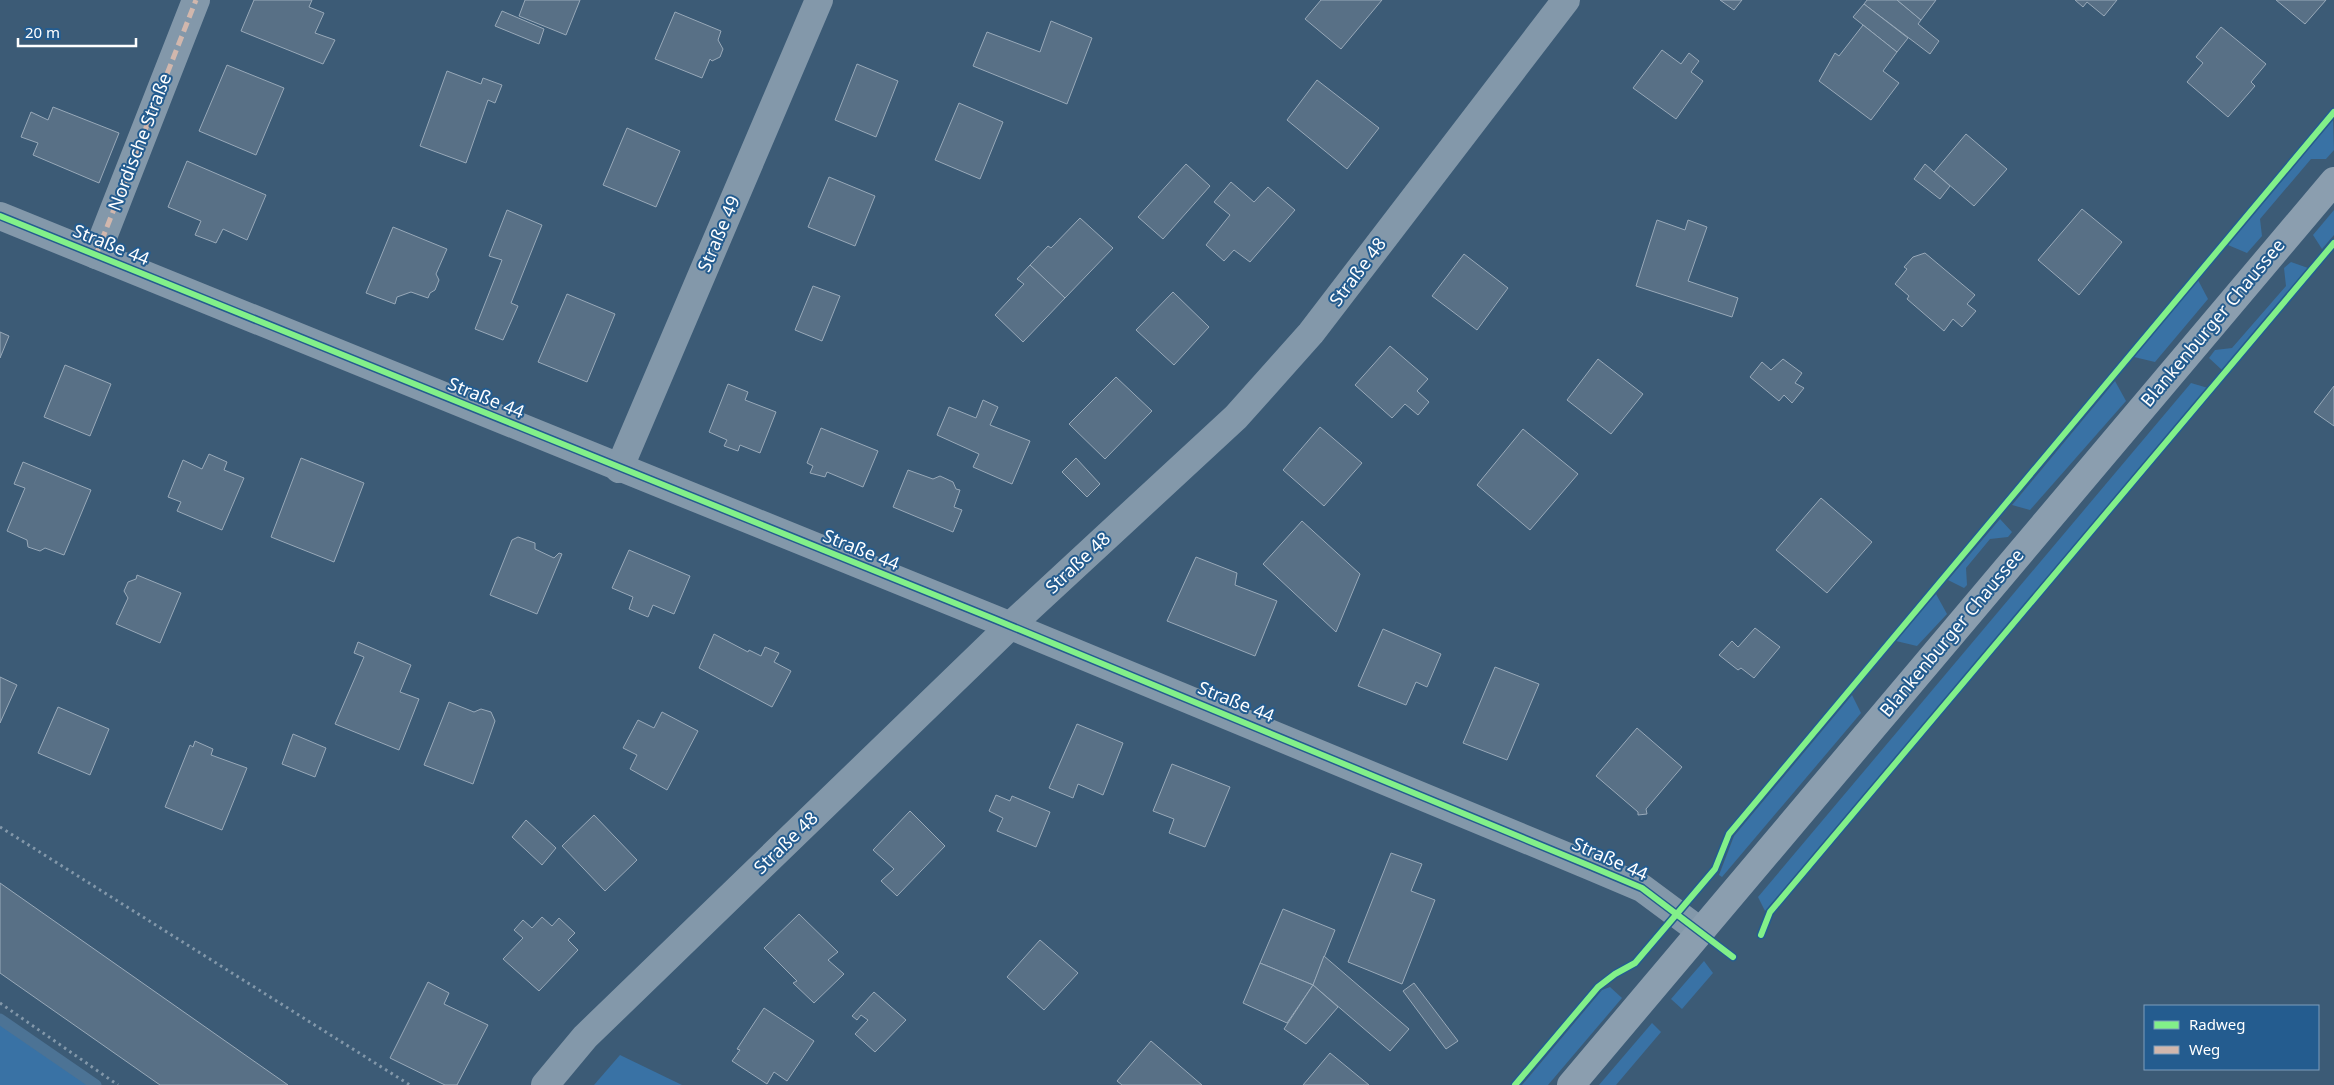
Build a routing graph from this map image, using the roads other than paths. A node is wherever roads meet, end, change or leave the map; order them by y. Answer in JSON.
{"nodes":[{"id":1,"x":196,"y":0,"type":"edge"},
{"id":2,"x":819,"y":0,"type":"edge"},
{"id":3,"x":1566,"y":0,"type":"edge"},
{"id":4,"x":2334,"y":181,"type":"edge"},
{"id":5,"x":0,"y":216,"type":"edge"},
{"id":6,"x":96,"y":255,"type":"junction"},
{"id":7,"x":619,"y":469,"type":"junction"},
{"id":8,"x":1010,"y":626,"type":"junction"},
{"id":9,"x":1700,"y":931,"type":"junction"},
{"id":10,"x":544,"y":1085,"type":"edge"},
{"id":11,"x":1571,"y":1085,"type":"edge"}],
"edges":[{"from":1,"to":6,"type":"street","name":"Nordische Straße"},
{"from":2,"to":7,"type":"street","name":"Straße 49"},
{"from":3,"to":8,"type":"street","name":"Straße 48"},
{"from":4,"to":9,"type":"main road","name":"Blankenburger Chaussee"},
{"from":5,"to":6,"type":"street","name":"Straße 44"},
{"from":6,"to":7,"type":"street","name":"Straße 44"},
{"from":7,"to":8,"type":"street","name":"Straße 44"},
{"from":8,"to":9,"type":"street","name":"Straße 44"},
{"from":8,"to":10,"type":"street","name":"Straße 48"},
{"from":9,"to":11,"type":"main road","name":"Blankenburger Chaussee"}]}
